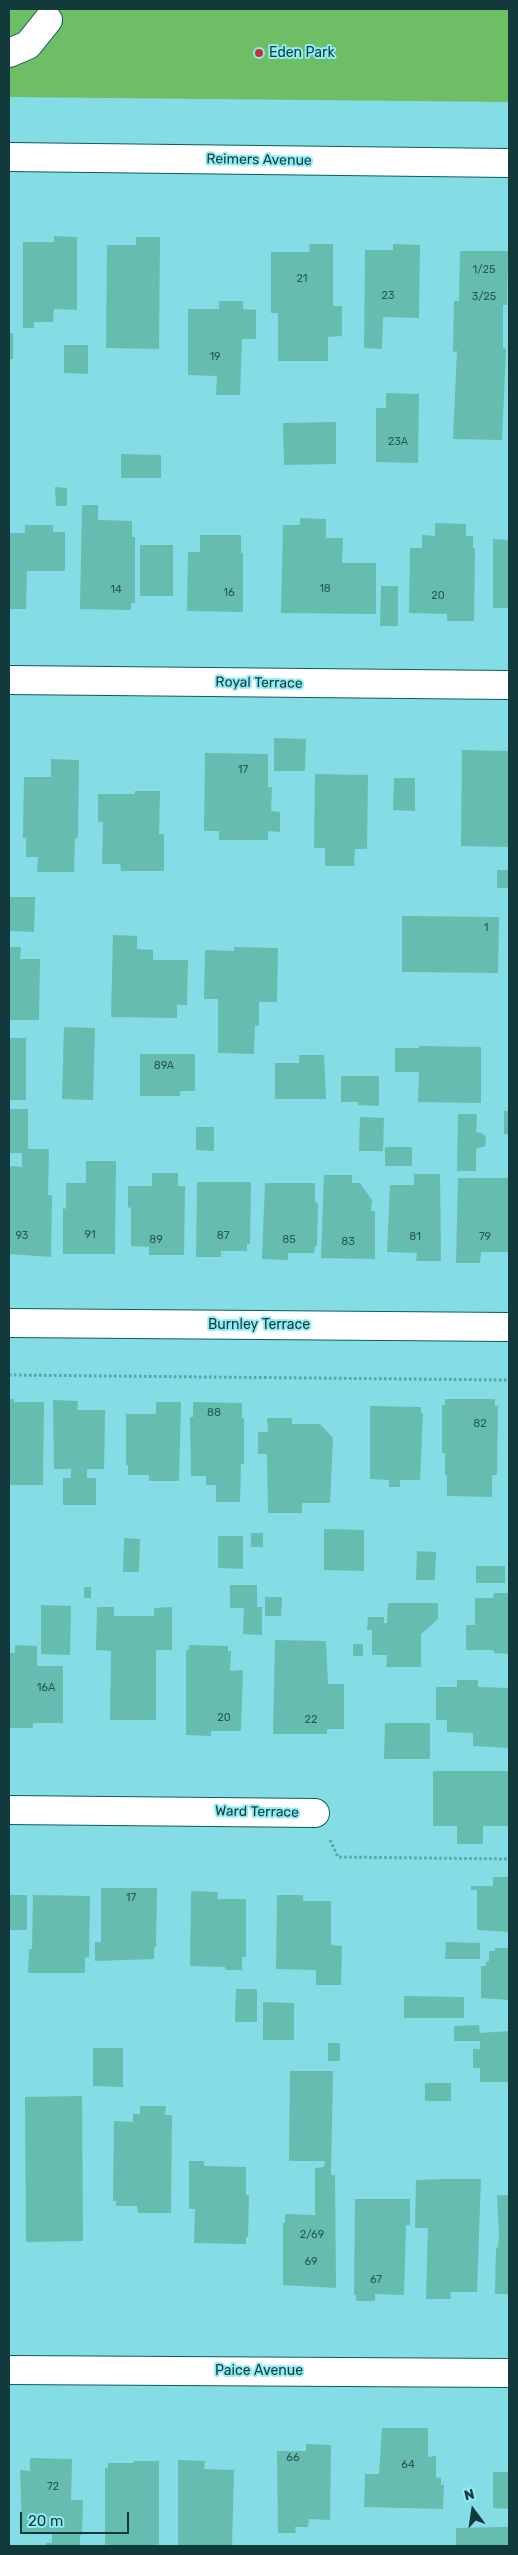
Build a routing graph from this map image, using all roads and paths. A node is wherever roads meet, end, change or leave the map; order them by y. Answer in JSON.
{"nodes":[{"id":1,"x":48,"y":20,"type":"dead end"},
{"id":2,"x":9,"y":53,"type":"edge"},
{"id":3,"x":9,"y":157,"type":"edge"},
{"id":4,"x":509,"y":163,"type":"edge"},
{"id":5,"x":9,"y":680,"type":"edge"},
{"id":6,"x":509,"y":685,"type":"edge"},
{"id":7,"x":9,"y":1323,"type":"edge"},
{"id":8,"x":509,"y":1328,"type":"edge"},
{"id":9,"x":9,"y":1375,"type":"edge"},
{"id":10,"x":509,"y":1380,"type":"edge"},
{"id":11,"x":9,"y":1810,"type":"edge"},
{"id":12,"x":316,"y":1813,"type":"joint"},
{"id":13,"x":509,"y":1859,"type":"edge"},
{"id":14,"x":9,"y":2370,"type":"edge"},
{"id":15,"x":509,"y":2373,"type":"edge"}],
"edges":[{"from":1,"to":2,"type":"street"},
{"from":3,"to":4,"type":"street","name":"Reimers Avenue"},
{"from":5,"to":6,"type":"street","name":"Royal Terrace"},
{"from":7,"to":8,"type":"street","name":"Burnley Terrace"},
{"from":9,"to":10,"type":"path"},
{"from":11,"to":12,"type":"street","name":"Ward Terrace"},
{"from":12,"to":13,"type":"path","name":"Ward Terrace"},
{"from":14,"to":15,"type":"street","name":"Paice Avenue"}]}
